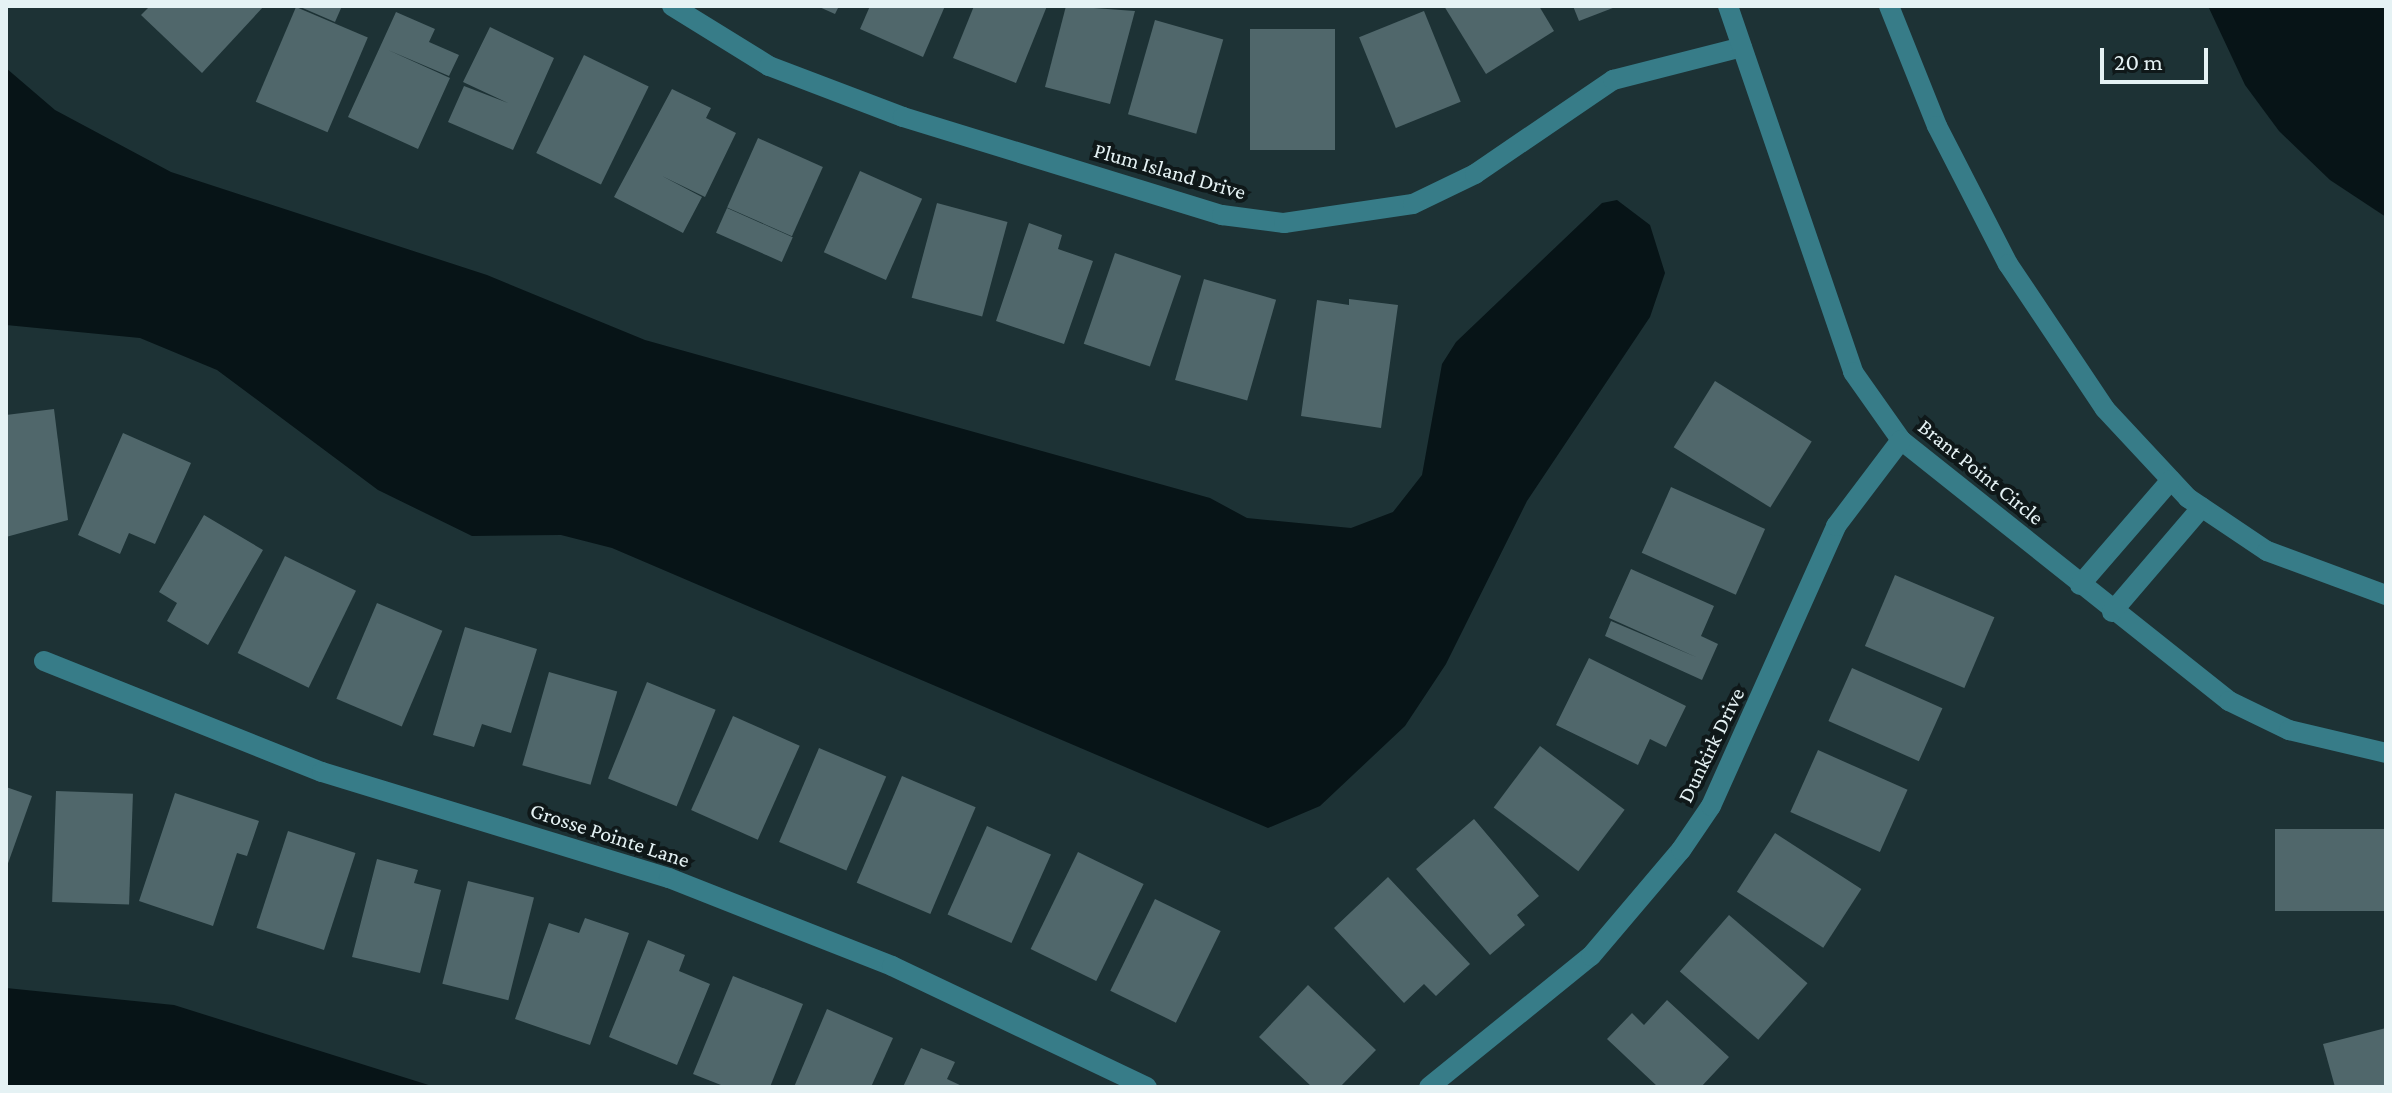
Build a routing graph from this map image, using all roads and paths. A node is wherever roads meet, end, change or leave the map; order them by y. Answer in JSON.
{"nodes":[{"id":1,"x":672,"y":6,"type":"edge"},
{"id":2,"x":1728,"y":6,"type":"edge"},
{"id":3,"x":1889,"y":6,"type":"edge"},
{"id":4,"x":1742,"y":47,"type":"junction"},
{"id":5,"x":1901,"y":440,"type":"junction"},
{"id":6,"x":2171,"y":480,"type":"junction"},
{"id":7,"x":2202,"y":507,"type":"junction"},
{"id":8,"x":2080,"y":585,"type":"junction"},
{"id":9,"x":2386,"y":595,"type":"edge"},
{"id":10,"x":2112,"y":612,"type":"junction"},
{"id":11,"x":44,"y":661,"type":"dead end"},
{"id":12,"x":2386,"y":753,"type":"edge"},
{"id":13,"x":1147,"y":1087,"type":"edge"},
{"id":14,"x":1429,"y":1087,"type":"edge"}],
"edges":[{"from":1,"to":4,"type":"street","name":"Plum Island Drive"},
{"from":2,"to":4,"type":"street","name":"Brant Point Circle"},
{"from":3,"to":6,"type":"street"},
{"from":4,"to":5,"type":"street","name":"Brant Point Circle"},
{"from":5,"to":8,"type":"street","name":"Brant Point Circle"},
{"from":5,"to":14,"type":"street","name":"Dunkirk Drive"},
{"from":6,"to":7,"type":"street"},
{"from":6,"to":8,"type":"street"},
{"from":7,"to":9,"type":"street"},
{"from":7,"to":10,"type":"street"},
{"from":8,"to":10,"type":"street","name":"Brant Point Circle"},
{"from":10,"to":12,"type":"street","name":"Brant Point Circle"},
{"from":11,"to":13,"type":"street","name":"Grosse Pointe Lane"}]}
